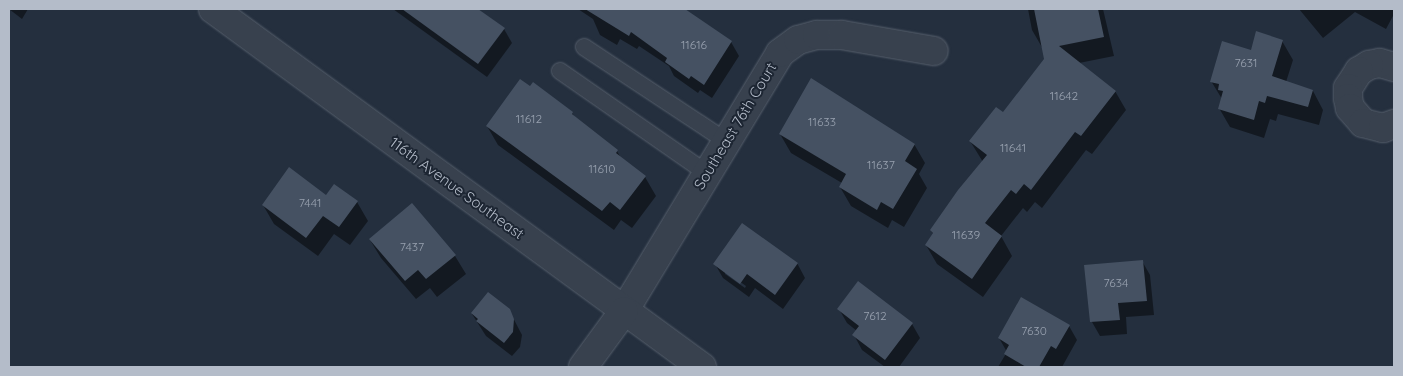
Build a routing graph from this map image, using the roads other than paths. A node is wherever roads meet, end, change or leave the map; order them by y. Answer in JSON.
{"nodes":[{"id":1,"x":213,"y":9,"type":"edge"},
{"id":2,"x":584,"y":47,"type":"dead end"},
{"id":3,"x":934,"y":51,"type":"dead end"},
{"id":4,"x":1394,"y":67,"type":"edge"},
{"id":5,"x":560,"y":71,"type":"dead end"},
{"id":6,"x":1394,"y":124,"type":"edge"},
{"id":7,"x":726,"y":141,"type":"junction"},
{"id":8,"x":707,"y":173,"type":"junction"},
{"id":9,"x":624,"y":311,"type":"junction"},
{"id":10,"x":583,"y":367,"type":"edge"},
{"id":11,"x":702,"y":367,"type":"edge"}],
"edges":[{"from":1,"to":9,"type":"street","name":"116th Avenue Southeast"},
{"from":2,"to":7,"type":"lane"},
{"from":3,"to":7,"type":"street","name":"Southeast 76th Court"},
{"from":4,"to":6,"type":"street"},
{"from":5,"to":8,"type":"lane"},
{"from":7,"to":8,"type":"street","name":"Southeast 76th Court"},
{"from":8,"to":9,"type":"street","name":"Southeast 76th Court"},
{"from":9,"to":10,"type":"street","name":"Southeast 76th Court"},
{"from":9,"to":11,"type":"street","name":"116th Avenue Southeast"}]}
